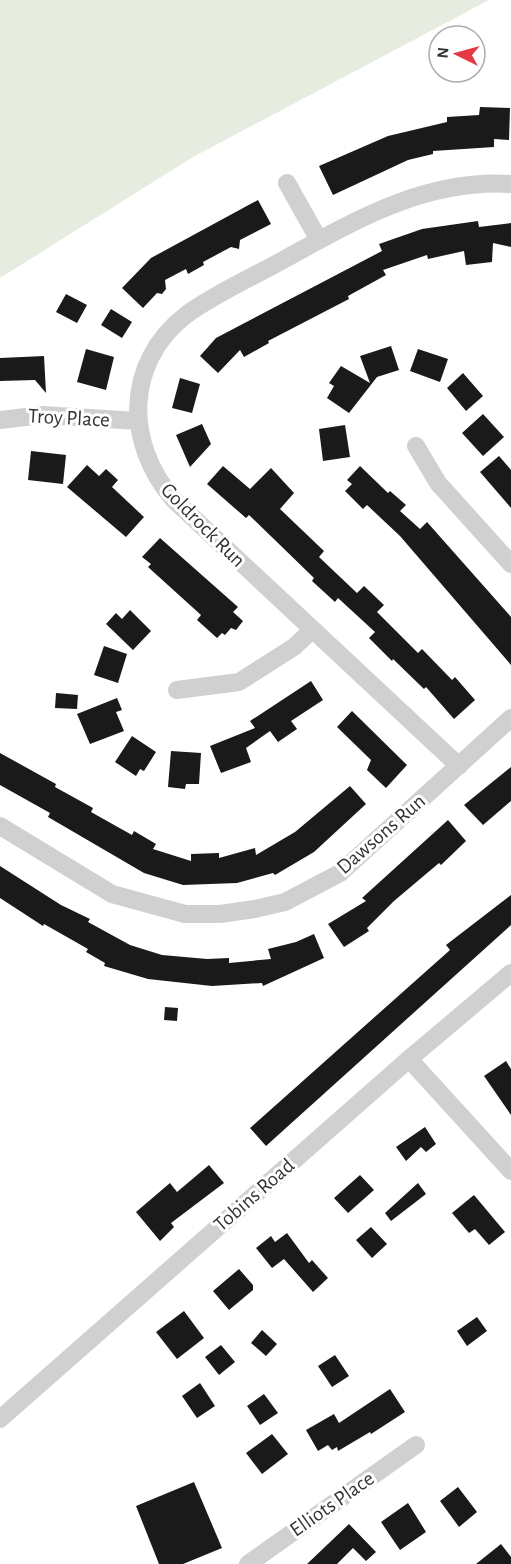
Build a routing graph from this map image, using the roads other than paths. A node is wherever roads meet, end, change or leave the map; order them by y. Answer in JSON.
{"nodes":[{"id":1,"x":287,"y":183,"type":"dead end"},
{"id":2,"x":511,"y":184,"type":"edge"},
{"id":3,"x":319,"y":240,"type":"junction"},
{"id":4,"x":0,"y":420,"type":"edge"},
{"id":5,"x":138,"y":421,"type":"junction"},
{"id":6,"x":416,"y":446,"type":"dead end"},
{"id":7,"x":511,"y":564,"type":"edge"},
{"id":8,"x":312,"y":630,"type":"junction"},
{"id":9,"x":177,"y":690,"type":"dead end"},
{"id":10,"x":511,"y":718,"type":"edge"},
{"id":11,"x":459,"y":766,"type":"junction"},
{"id":12,"x":0,"y":826,"type":"edge"},
{"id":13,"x":511,"y":974,"type":"edge"},
{"id":14,"x":408,"y":1059,"type":"junction"},
{"id":15,"x":511,"y":1171,"type":"edge"},
{"id":16,"x":0,"y":1419,"type":"edge"},
{"id":17,"x":416,"y":1444,"type":"dead end"},
{"id":18,"x":248,"y":1564,"type":"edge"}],
"edges":[{"from":1,"to":3,"type":"street"},
{"from":2,"to":3,"type":"street","name":"Goldrock Run"},
{"from":3,"to":5,"type":"street","name":"Goldrock Run"},
{"from":4,"to":5,"type":"street","name":"Troy Place"},
{"from":5,"to":8,"type":"street","name":"Goldrock Run"},
{"from":6,"to":7,"type":"street"},
{"from":8,"to":9,"type":"street"},
{"from":8,"to":11,"type":"street","name":"Goldrock Run"},
{"from":10,"to":11,"type":"street","name":"Dawsons Run"},
{"from":11,"to":12,"type":"street","name":"Dawsons Run"},
{"from":13,"to":14,"type":"street","name":"Tobins Road"},
{"from":14,"to":15,"type":"street"},
{"from":14,"to":16,"type":"street","name":"Tobins Road"},
{"from":17,"to":18,"type":"street","name":"Elliots Place"}]}
